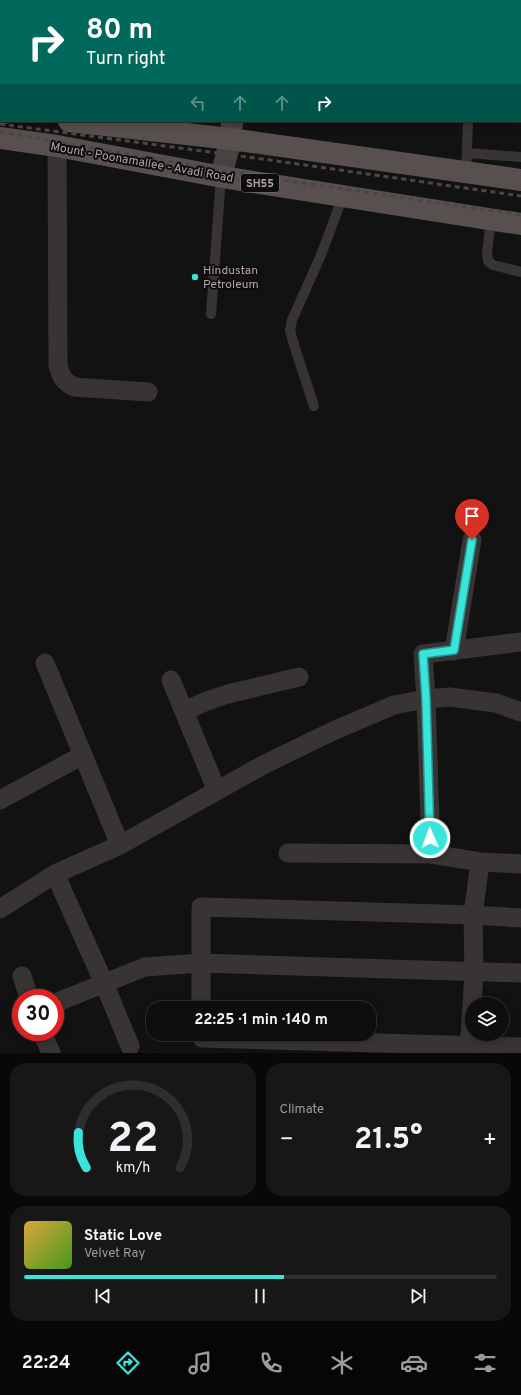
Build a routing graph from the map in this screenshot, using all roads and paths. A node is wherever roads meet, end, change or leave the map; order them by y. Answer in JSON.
{"nodes":[{"id":1,"x":87,"y":122,"type":"edge"},
{"id":2,"x":468,"y":122,"type":"edge"},
{"id":3,"x":232,"y":130,"type":"edge"},
{"id":4,"x":0,"y":138,"type":"edge"},
{"id":5,"x":57,"y":146,"type":"junction"},
{"id":6,"x":521,"y":157,"type":"edge"},
{"id":7,"x":467,"y":162,"type":"junction"},
{"id":8,"x":221,"y":176,"type":"junction"},
{"id":9,"x":521,"y":180,"type":"edge"},
{"id":10,"x":343,"y":196,"type":"junction"},
{"id":11,"x":491,"y":219,"type":"junction"},
{"id":12,"x":521,"y":224,"type":"edge"},
{"id":13,"x":521,"y":272,"type":"edge"},
{"id":14,"x":211,"y":314,"type":"dead end"},
{"id":15,"x":148,"y":392,"type":"dead end"},
{"id":16,"x":314,"y":406,"type":"dead end"},
{"id":17,"x":472,"y":540,"type":"dead end"},
{"id":18,"x":521,"y":642,"type":"edge"},
{"id":19,"x":454,"y":650,"type":"junction"},
{"id":20,"x":45,"y":663,"type":"dead end"},
{"id":21,"x":299,"y":677,"type":"dead end"},
{"id":22,"x":171,"y":680,"type":"dead end"},
{"id":23,"x":426,"y":699,"type":"junction"},
{"id":24,"x":184,"y":711,"type":"junction"},
{"id":25,"x":521,"y":712,"type":"edge"},
{"id":26,"x":83,"y":755,"type":"junction"},
{"id":27,"x":217,"y":791,"type":"junction"},
{"id":28,"x":0,"y":800,"type":"edge"},
{"id":29,"x":120,"y":845,"type":"junction"},
{"id":30,"x":288,"y":853,"type":"dead end"},
{"id":31,"x":431,"y":854,"type":"junction"},
{"id":32,"x":480,"y":862,"type":"junction"},
{"id":33,"x":521,"y":864,"type":"edge"},
{"id":34,"x":56,"y":874,"type":"junction"},
{"id":35,"x":0,"y":909,"type":"edge"},
{"id":36,"x":473,"y":915,"type":"junction"},
{"id":37,"x":521,"y":918,"type":"edge"},
{"id":38,"x":201,"y":963,"type":"junction"},
{"id":39,"x":474,"y":973,"type":"junction"},
{"id":40,"x":521,"y":973,"type":"edge"},
{"id":41,"x":22,"y":976,"type":"dead end"},
{"id":42,"x":104,"y":983,"type":"junction"},
{"id":43,"x":26,"y":989,"type":"edge"},
{"id":44,"x":64,"y":999,"type":"edge"},
{"id":45,"x":201,"y":1001,"type":"edge"},
{"id":46,"x":46,"y":1041,"type":"edge"},
{"id":47,"x":201,"y":1042,"type":"edge"},
{"id":48,"x":130,"y":1046,"type":"dead end"},
{"id":49,"x":521,"y":1047,"type":"edge"},
{"id":50,"x":469,"y":1050,"type":"edge"},
{"id":51,"x":51,"y":1053,"type":"edge"}],
"edges":[{"from":1,"to":3,"type":"main road"},
{"from":2,"to":7,"type":"lane"},
{"from":3,"to":7,"type":"main road"},
{"from":3,"to":8,"type":"street"},
{"from":4,"to":5,"type":"main road","name":"Mount - Poonamallee - Avadi Road","number":"SH55"},
{"from":5,"to":8,"type":"main road","name":"Mount - Poonamallee - Avadi Road","number":"SH55"},
{"from":5,"to":15,"type":"street"},
{"from":6,"to":7,"type":"lane"},
{"from":7,"to":9,"type":"main road"},
{"from":8,"to":10,"type":"main road","name":"Mount - Poonamallee - Avadi Road","number":"SH55"},
{"from":8,"to":14,"type":"lane"},
{"from":10,"to":11,"type":"main road","name":"Mount - Poonamallee - Avadi Road","number":"SH55"},
{"from":10,"to":16,"type":"lane"},
{"from":11,"to":12,"type":"main road","name":"Mount - Poonamallee - Avadi Road","number":"SH55"},
{"from":11,"to":13,"type":"lane"},
{"from":17,"to":19,"type":"street"},
{"from":18,"to":19,"type":"street"},
{"from":19,"to":23,"type":"street"},
{"from":20,"to":26,"type":"street"},
{"from":21,"to":24,"type":"street"},
{"from":22,"to":24,"type":"street"},
{"from":23,"to":25,"type":"street"},
{"from":23,"to":27,"type":"street"},
{"from":23,"to":31,"type":"street"},
{"from":24,"to":27,"type":"street"},
{"from":26,"to":28,"type":"street"},
{"from":26,"to":29,"type":"street"},
{"from":27,"to":29,"type":"street"},
{"from":29,"to":34,"type":"street"},
{"from":30,"to":31,"type":"street"},
{"from":31,"to":32,"type":"street"},
{"from":32,"to":33,"type":"street"},
{"from":32,"to":36,"type":"street"},
{"from":34,"to":35,"type":"street"},
{"from":34,"to":42,"type":"street"},
{"from":36,"to":37,"type":"street"},
{"from":36,"to":38,"type":"street"},
{"from":36,"to":39,"type":"street"},
{"from":38,"to":39,"type":"street"},
{"from":38,"to":42,"type":"street"},
{"from":38,"to":45,"type":"street"},
{"from":39,"to":40,"type":"street"},
{"from":39,"to":50,"type":"street"},
{"from":41,"to":43,"type":"street"},
{"from":42,"to":44,"type":"street"},
{"from":42,"to":48,"type":"street"},
{"from":46,"to":51,"type":"street"},
{"from":47,"to":50,"type":"street"},
{"from":49,"to":50,"type":"street"}]}
